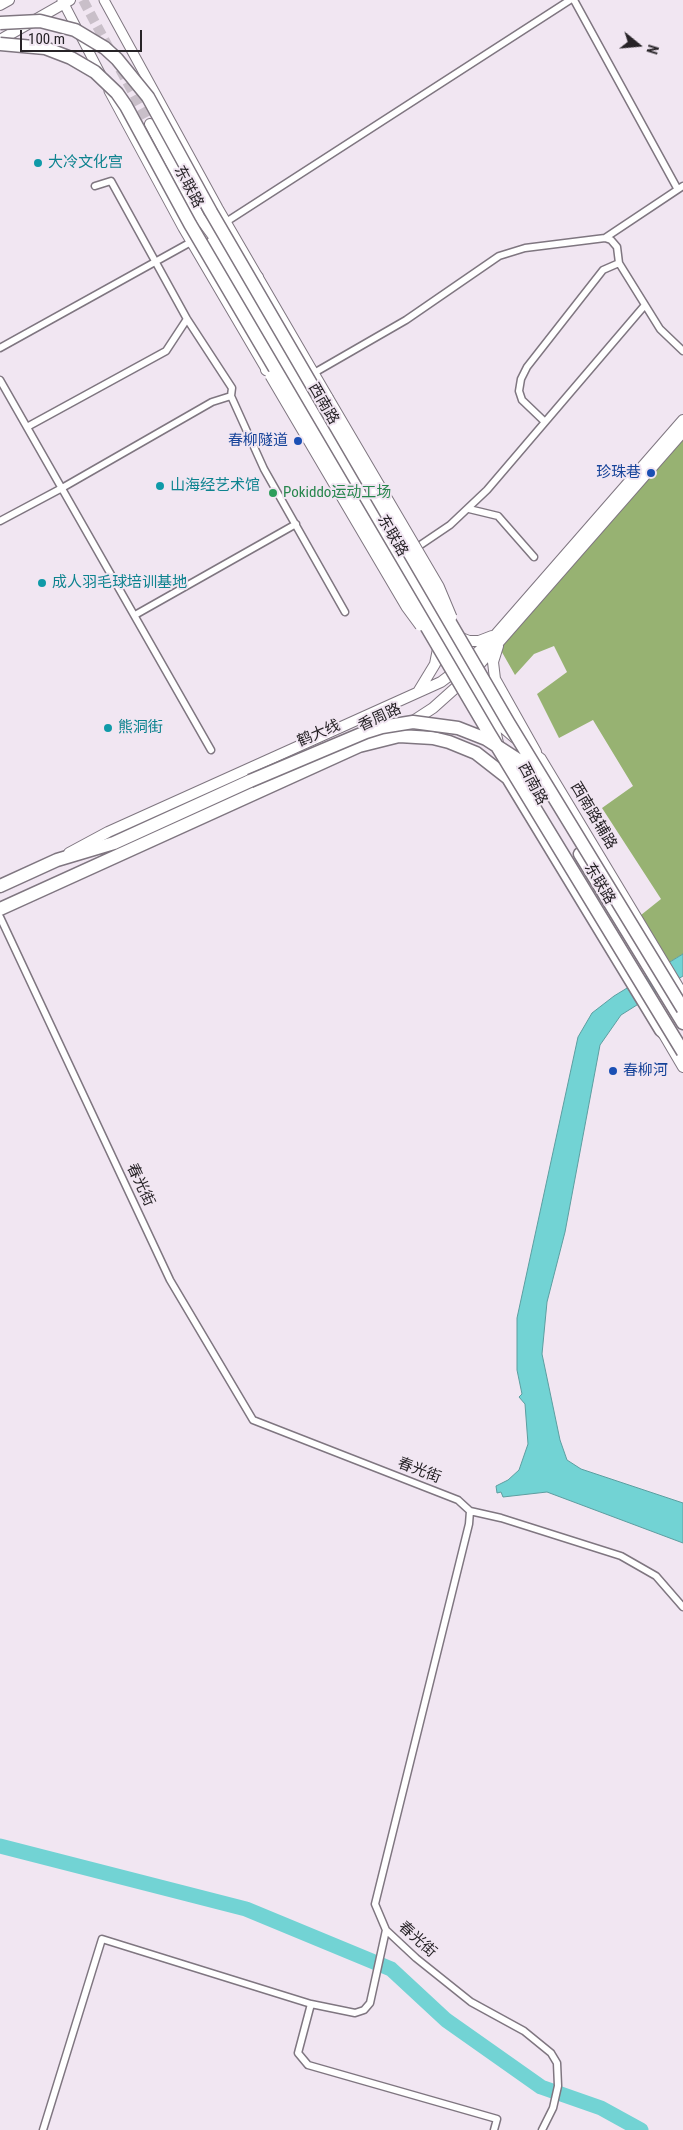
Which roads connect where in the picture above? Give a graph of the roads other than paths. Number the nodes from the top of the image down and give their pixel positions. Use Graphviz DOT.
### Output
graph roads {
  1 [pos="9,0"];
  2 [pos="104,0"];
  3 [pos="572,0"];
  4 [pos="65,1"];
  5 [pos="0,5"];
  6 [pos="0,23"];
  7 [pos="0,40"];
  8 [pos="0,44"];
  9 [pos="150,124"];
  10 [pos="95,186"];
  11 [pos="680,187"];
  12 [pos="226,222"];
  13 [pos="605,238"];
  14 [pos="191,242"];
  15 [pos="224,258"];
  16 [pos="156,261"];
  17 [pos="619,263"];
  18 [pos="258,276"];
  19 [pos="645,306"];
  20 [pos="187,319"];
  21 [pos="268,342"];
  22 [pos="0,348"];
  23 [pos="683,351"];
  24 [pos="268,373"];
  25 [pos="314,373"];
  26 [pos="0,380"];
  27 [pos="231,396"];
  28 [pos="683,420"];
  29 [pos="545,422"];
  30 [pos="27,426"];
  31 [pos="683,432"];
  32 [pos="62,488"];
  33 [pos="469,509"];
  34 [pos="0,521"];
  35 [pos="296,524"];
  36 [pos="402,556"];
  37 [pos="534,557"];
  38 [pos="345,612"];
  39 [pos="135,615"];
  40 [pos="441,631"];
  41 [pos="499,637"];
  42 [pos="460,662"];
  43 [pos="468,677"];
  44 [pos="417,694"];
  45 [pos="498,728"];
  46 [pos="359,746"];
  47 [pos="211,750"];
  48 [pos="540,759"];
  49 [pos="508,778"];
  50 [pos="57,860"];
  51 [pos="0,886"];
  52 [pos="0,908"];
  53 [pos="0,917"];
  54 [pos="683,994"];
  55 [pos="682,1016"];
  56 [pos="661,1030"];
  57 [pos="683,1048"];
  58 [pos="683,1052"];
  59 [pos="683,1067"];
  60 [pos="470,1511"];
  61 [pos="683,1607"];
  62 [pos="386,1930"];
  63 [pos="312,2004"];
  64 [pos="43,2130"];
  65 [pos="494,2130"];
  66 [pos="542,2130"];
  1 -- 5 [label="main road"];
  2 -- 12 [label="main road, 西南路"];
  3 -- 11 [label="street"];
  3 -- 12 [label="street"];
  4 -- 7 [label="main road"];
  4 -- 14 [label="main road"];
  6 -- 42 [label="highway, 东联路, bridge"];
  8 -- 42 [label="highway, 东联路, bridge"];
  9 -- 15 [label="main road, 西南路"];
  10 -- 16 [label="street"];
  11 -- 13 [label="street"];
  12 -- 15 [label="main road"];
  12 -- 18 [label="main road, 西南路"];
  13 -- 17 [label="street"];
  13 -- 25 [label="street"];
  14 -- 15 [label="main road"];
  14 -- 16 [label="street"];
  14 -- 24 [label="main road"];
  15 -- 18 [label="main road"];
  15 -- 21 [label="main road, 西南路"];
  15 -- 36 [label="main road, 西南路"];
  16 -- 20 [label="street"];
  16 -- 22 [label="street"];
  17 -- 19 [label="street"];
  17 -- 29 [label="street"];
  18 -- 25 [label="main road, 西南路"];
  19 -- 23 [label="street"];
  19 -- 29 [label="street"];
  20 -- 27 [label="street"];
  20 -- 30 [label="street"];
  21 -- 24 [label="main road"];
  21 -- 40 [label="main road, 西南路"];
  24 -- 42 [label="main road, bridge"];
  25 -- 42 [label="main road, 西南路, bridge"];
  26 -- 30 [label="street"];
  27 -- 32 [label="street"];
  27 -- 35 [label="street"];
  28 -- 41 [label="main road, 香周路"];
  29 -- 33 [label="street"];
  30 -- 32 [label="street"];
  31 -- 41 [label="main road, 香周路"];
  32 -- 34 [label="street"];
  32 -- 39 [label="street"];
  33 -- 36 [label="street"];
  33 -- 37 [label="street"];
  35 -- 38 [label="street"];
  35 -- 39 [label="street"];
  36 -- 40 [label="main road, 西南路"];
  39 -- 47 [label="street"];
  40 -- 41 [label="main road"];
  40 -- 42 [label="main road, 西南路"];
  40 -- 44 [label="main road"];
  41 -- 42 [label="main road, 香周路"];
  41 -- 43 [label="main road, 香周路"];
  41 -- 48 [label="main road"];
  42 -- 43 [label="main road, 西南路"];
  42 -- 44 [label="main road, 香周路"];
  42 -- 55 [label="highway, 东联路, bridge"];
  42 -- 58 [label="highway, 东联路, bridge"];
  43 -- 45 [label="main road, 西南路辅路"];
  43 -- 46 [label="main road, 香周路"];
  44 -- 50 [label="main road, 香周路"];
  45 -- 48 [label="main road, 西南路辅路"];
  45 -- 49 [label="main road, 西南路"];
  46 -- 49 [label="highway, 鹤大线"];
  46 -- 52 [label="highway, 香周路"];
  48 -- 49 [label="highway"];
  48 -- 54 [label="main road, 西南路辅路"];
  49 -- 56 [label="highway, 西南路"];
  50 -- 51 [label="highway, 香周路"];
  50 -- 55 [label="highway, 鹤大线, bridge"];
  53 -- 60 [label="street, 春光街"];
  55 -- 56 [label="street"];
  56 -- 57 [label="highway, 西南路"];
  56 -- 59 [label="main road"];
  60 -- 61 [label="street"];
  60 -- 62 [label="street, 春光街"];
  62 -- 63 [label="street"];
  62 -- 66 [label="street, 春光街"];
  63 -- 64 [label="street"];
  63 -- 65 [label="street"];
}
